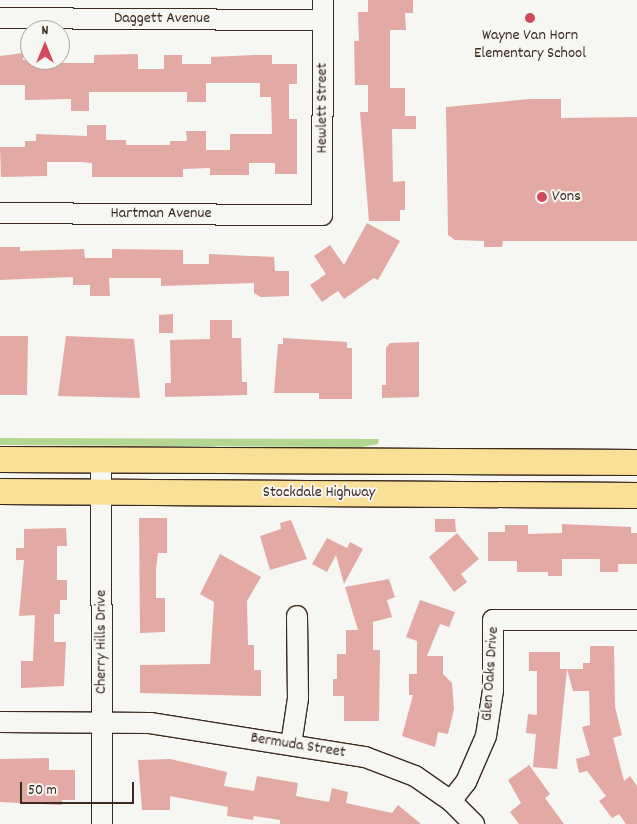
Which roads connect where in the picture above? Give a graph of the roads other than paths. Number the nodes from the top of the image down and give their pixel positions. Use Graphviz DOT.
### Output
graph roads {
  1 [pos="323,0"];
  2 [pos="0,18"];
  3 [pos="323,20"];
  4 [pos="0,213"];
  5 [pos="322,215"];
  6 [pos="0,458"];
  7 [pos="102,459"];
  8 [pos="637,462"];
  9 [pos="0,491"];
  10 [pos="102,492"];
  11 [pos="637,495"];
  12 [pos="297,616"];
  13 [pos="637,620"];
  14 [pos="0,722"];
  15 [pos="102,722"];
  16 [pos="291,745"];
  17 [pos="451,801"];
  18 [pos="102,824"];
  19 [pos="474,824"];
  1 -- 3 [label="street, Hewlett Street"];
  2 -- 3 [label="street, Daggett Avenue"];
  3 -- 5 [label="street, Hewlett Street"];
  4 -- 5 [label="street, Hartman Avenue"];
  6 -- 7 [label="main road, Stockdale Highway"];
  7 -- 8 [label="main road, Stockdale Highway"];
  7 -- 10 [label="street, Cherry Hills Drive"];
  9 -- 10 [label="main road, Stockdale Highway"];
  10 -- 11 [label="main road, Stockdale Highway"];
  10 -- 15 [label="street, Cherry Hills Drive"];
  12 -- 16 [label="street"];
  13 -- 17 [label="street, Glen Oaks Drive"];
  14 -- 15 [label="street, Bermuda Street"];
  15 -- 16 [label="street, Bermuda Street"];
  15 -- 18 [label="street, Cherry Hills Drive"];
  16 -- 17 [label="street, Bermuda Street"];
  17 -- 19 [label="street, Bermuda Street"];
}
